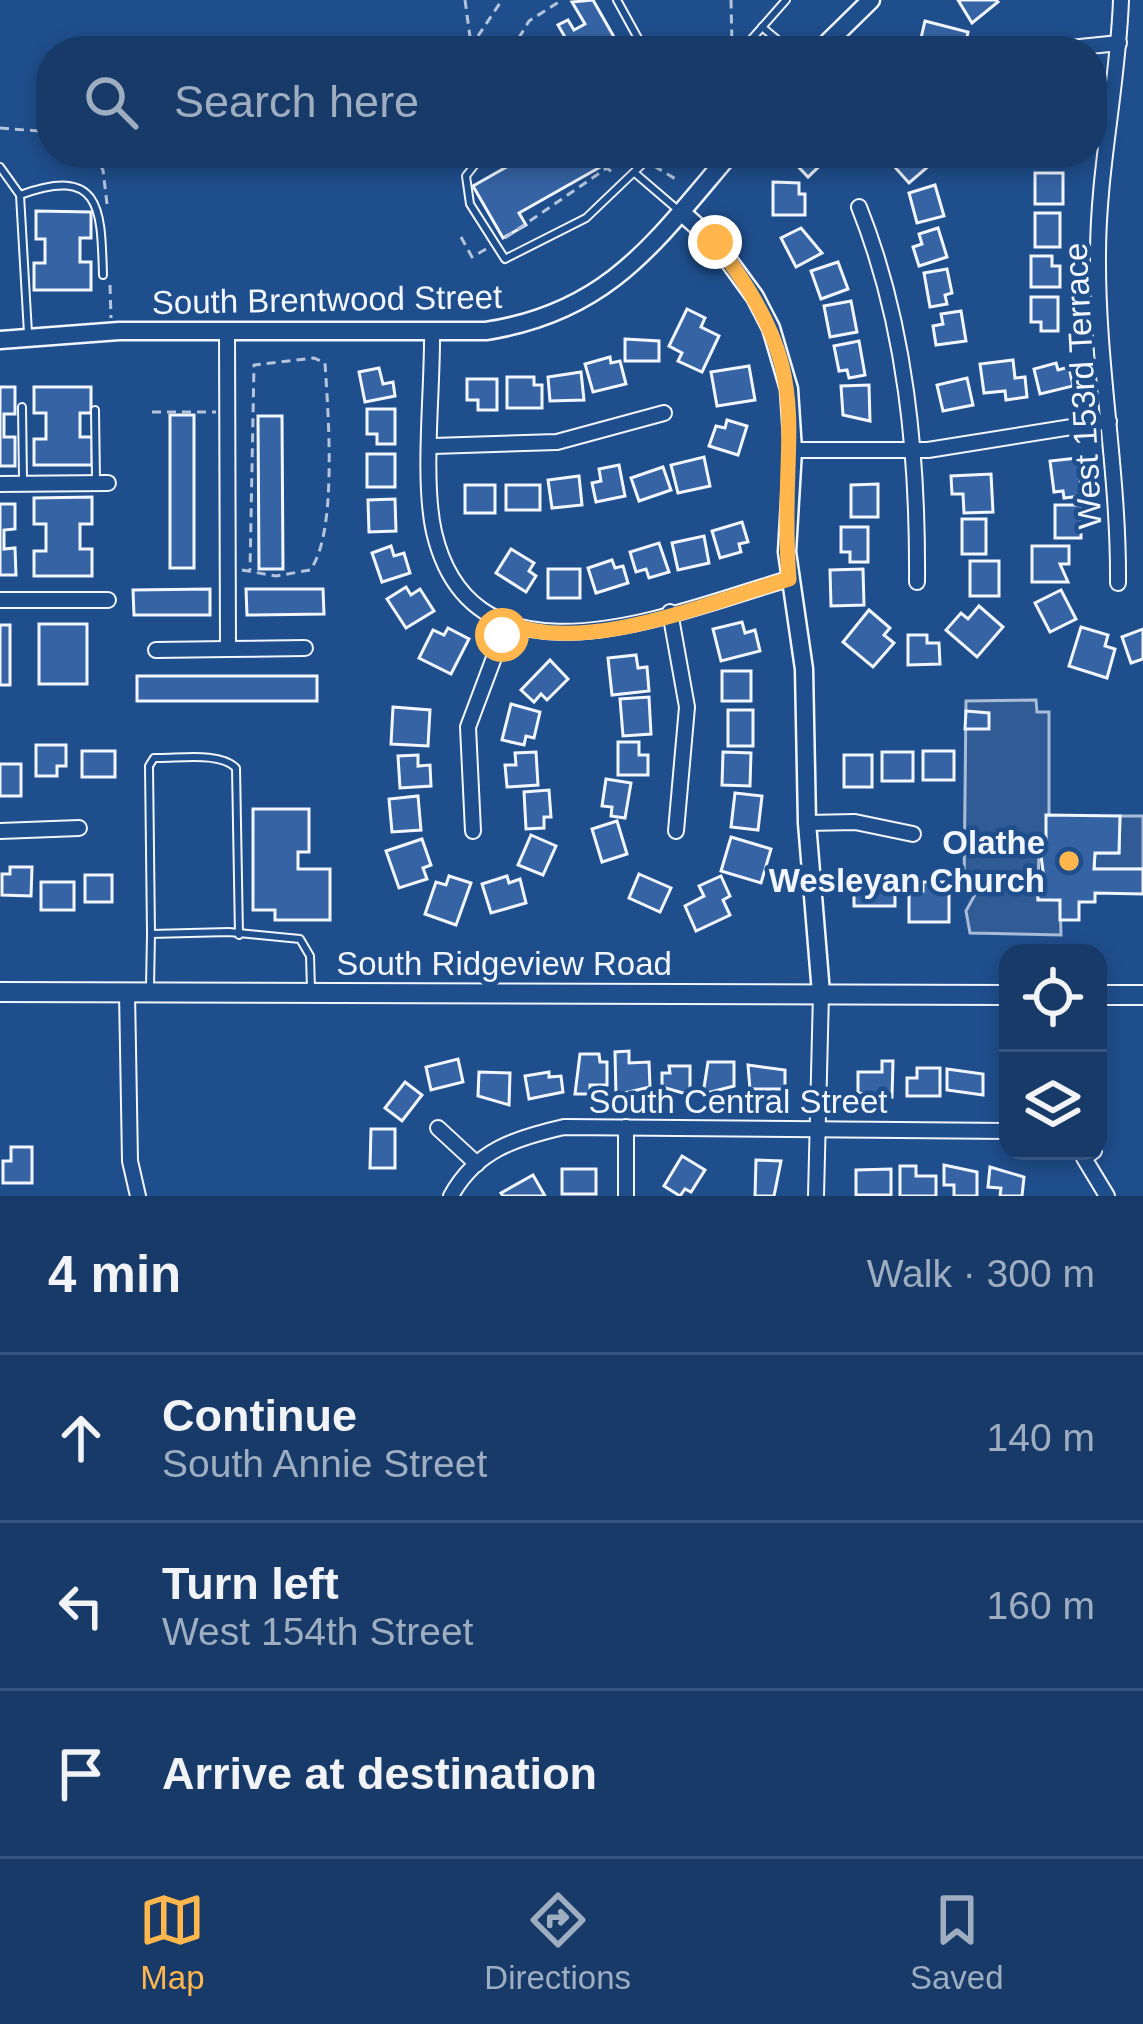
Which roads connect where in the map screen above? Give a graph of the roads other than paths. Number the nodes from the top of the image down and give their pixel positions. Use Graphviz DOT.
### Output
graph roads {
  1 [pos="617,0"];
  2 [pos="786,0"];
  3 [pos="871,0"];
  4 [pos="1120,0"];
  5 [pos="762,27"];
  6 [pos="637,36"];
  7 [pos="754,36"];
  8 [pos="773,36"];
  9 [pos="834,36"];
  10 [pos="1119,43"];
  11 [pos="1107,44"];
  12 [pos="1107,161"];
  13 [pos="0,167"];
  14 [pos="472,168"];
  15 [pos="641,168"];
  16 [pos="718,168"];
  17 [pos="1106,168"];
  18 [pos="636,174"];
  19 [pos="20,195"];
  20 [pos="859,207"];
  21 [pos="681,212"];
  22 [pos="103,275"];
  23 [pos="227,331"];
  24 [pos="432,331"];
  25 [pos="28,336"];
  26 [pos="0,340"];
  27 [pos="22,407"];
  28 [pos="95,410"];
  29 [pos="664,413"];
  30 [pos="1109,421"];
  31 [pos="433,446"];
  32 [pos="793,450"];
  33 [pos="911,452"];
  34 [pos="102,483"];
  35 [pos="0,484"];
  36 [pos="23,484"];
  37 [pos="789,579"];
  38 [pos="916,582"];
  39 [pos="1118,583"];
  40 [pos="0,600"];
  41 [pos="108,600"];
  42 [pos="670,612"];
  43 [pos="507,623"];
  44 [pos="228,649"];
  45 [pos="305,649"];
  46 [pos="156,650"];
  47 [pos="806,823"];
  48 [pos="79,828"];
  49 [pos="0,831"];
  50 [pos="473,831"];
  51 [pos="676,831"];
  52 [pos="913,834"];
  53 [pos="151,934"];
  54 [pos="239,935"];
  55 [pos="0,992"];
  56 [pos="127,992"];
  57 [pos="150,992"];
  58 [pos="311,993"];
  59 [pos="820,993"];
  60 [pos="999,994"];
  61 [pos="1107,995"];
  62 [pos="1143,995"];
  63 [pos="626,1127"];
  64 [pos="438,1128"];
  65 [pos="817,1128"];
  66 [pos="999,1131"];
  67 [pos="1093,1160"];
  68 [pos="477,1164"];
  69 [pos="138,1196"];
  70 [pos="451,1196"];
  71 [pos="626,1196"];
  72 [pos="816,1196"];
  73 [pos="1107,1196"];
  1 -- 6 [label="lane"];
  2 -- 5 [label="lane"];
  3 -- 9 [label="street"];
  4 -- 10 [label="street, West 153rd Terrace"];
  5 -- 7 [label="lane"];
  5 -- 8 [label="lane"];
  10 -- 11 [label="street"];
  10 -- 12 [label="street, West 153rd Terrace"];
  13 -- 19 [label="lane"];
  14 -- 18 [label="lane"];
  15 -- 18 [label="lane"];
  16 -- 21 [label="street, South Brentwood Street"];
  17 -- 30 [label="street, West 153rd Terrace"];
  18 -- 21 [label="lane"];
  19 -- 22 [label="lane"];
  19 -- 25 [label="lane"];
  20 -- 33 [label="street"];
  21 -- 24 [label="street, South Brentwood Street"];
  21 -- 32 [label="street"];
  23 -- 24 [label="street, South Brentwood Street"];
  23 -- 25 [label="street, South Brentwood Street"];
  23 -- 44 [label="street"];
  24 -- 31 [label="street"];
  25 -- 26 [label="street, South Brentwood Street"];
  27 -- 36 [label="lane"];
  28 -- 34 [label="lane"];
  29 -- 31 [label="street"];
  30 -- 33 [label="street"];
  30 -- 39 [label="street, West 153rd Terrace"];
  31 -- 43 [label="street"];
  32 -- 33 [label="street"];
  32 -- 37 [label="street"];
  33 -- 38 [label="street"];
  34 -- 36 [label="street"];
  35 -- 36 [label="street"];
  37 -- 42 [label="street"];
  37 -- 47 [label="street"];
  40 -- 41 [label="street"];
  42 -- 43 [label="street"];
  42 -- 51 [label="street"];
  43 -- 50 [label="street"];
  44 -- 45 [label="street"];
  44 -- 46 [label="street"];
  47 -- 52 [label="street"];
  47 -- 59 [label="street"];
  48 -- 49 [label="street"];
  53 -- 54 [label="lane"];
  53 -- 54 [label="lane"];
  53 -- 57 [label="lane"];
  54 -- 58 [label="lane"];
  55 -- 56 [label="main road, South Ridgeview Road"];
  56 -- 57 [label="main road, South Ridgeview Road"];
  56 -- 69 [label="street"];
  57 -- 58 [label="main road, South Ridgeview Road"];
  58 -- 59 [label="main road, South Ridgeview Road"];
  59 -- 60 [label="main road, South Ridgeview Road"];
  59 -- 65 [label="street"];
  61 -- 62 [label="main road"];
  63 -- 65 [label="street, South Central Street"];
  63 -- 68 [label="street, South Central Street"];
  63 -- 71 [label="street"];
  64 -- 68 [label="street"];
  65 -- 66 [label="street, South Central Street"];
  65 -- 72 [label="street"];
  67 -- 73 [label="street"];
  68 -- 70 [label="street"];
}
